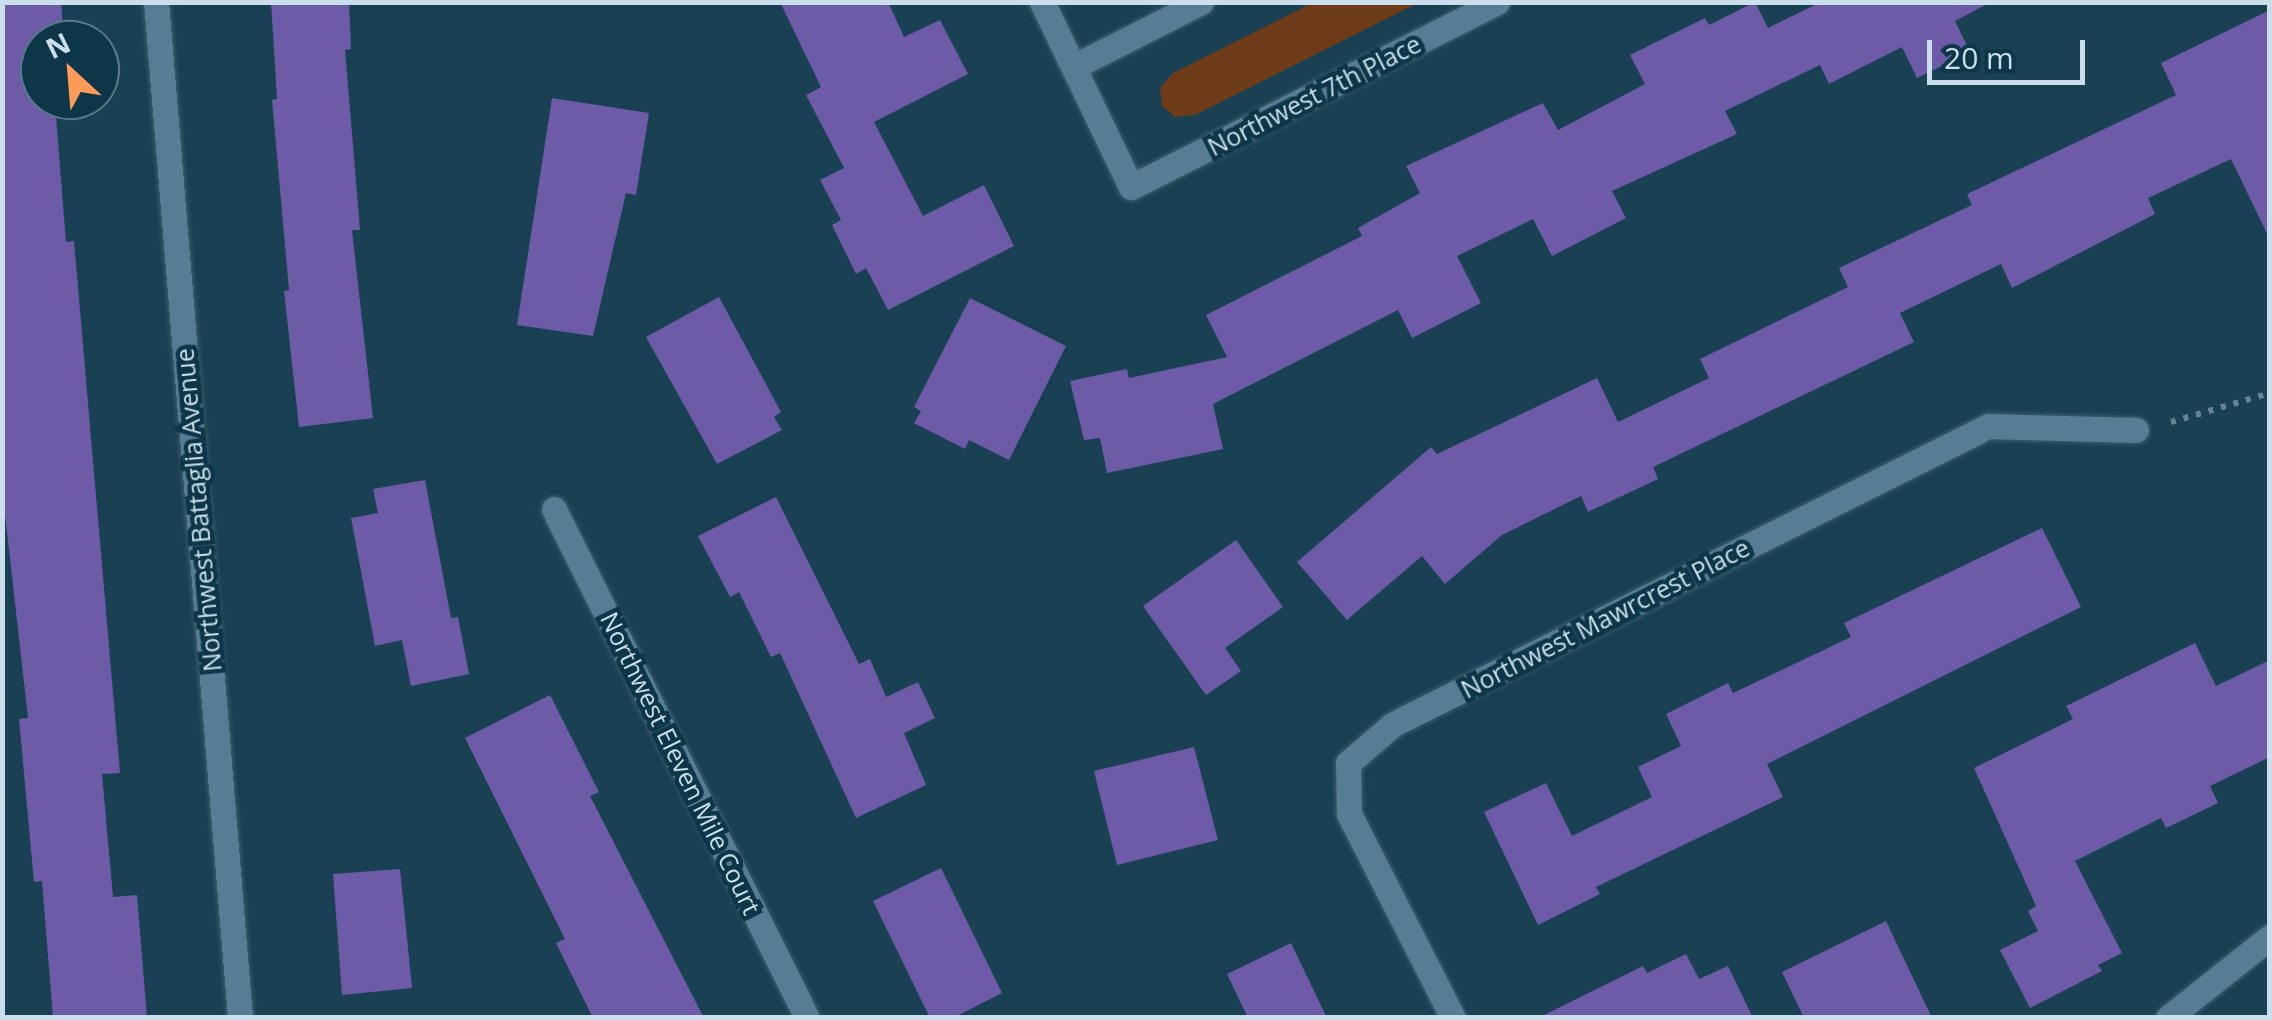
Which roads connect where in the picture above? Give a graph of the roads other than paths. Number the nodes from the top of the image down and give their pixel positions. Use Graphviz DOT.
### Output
graph roads {
  1 [pos="156,2"];
  2 [pos="1042,2"];
  3 [pos="1201,2"];
  4 [pos="1497,2"];
  5 [pos="1075,66"];
  6 [pos="2136,430"];
  7 [pos="554,508"];
  8 [pos="2270,937"];
  9 [pos="240,1018"];
  10 [pos="808,1018"];
  11 [pos="1453,1018"];
  12 [pos="2168,1018"];
  1 -- 9 [label="street, Northwest Battaglia Avenue"];
  2 -- 5 [label="street"];
  3 -- 5 [label="street"];
  4 -- 5 [label="street, Northwest 7th Place"];
  6 -- 11 [label="street, Northwest Mawrcrest Place"];
  7 -- 10 [label="street, Northwest Eleven Mile Court"];
  8 -- 12 [label="street"];
}
